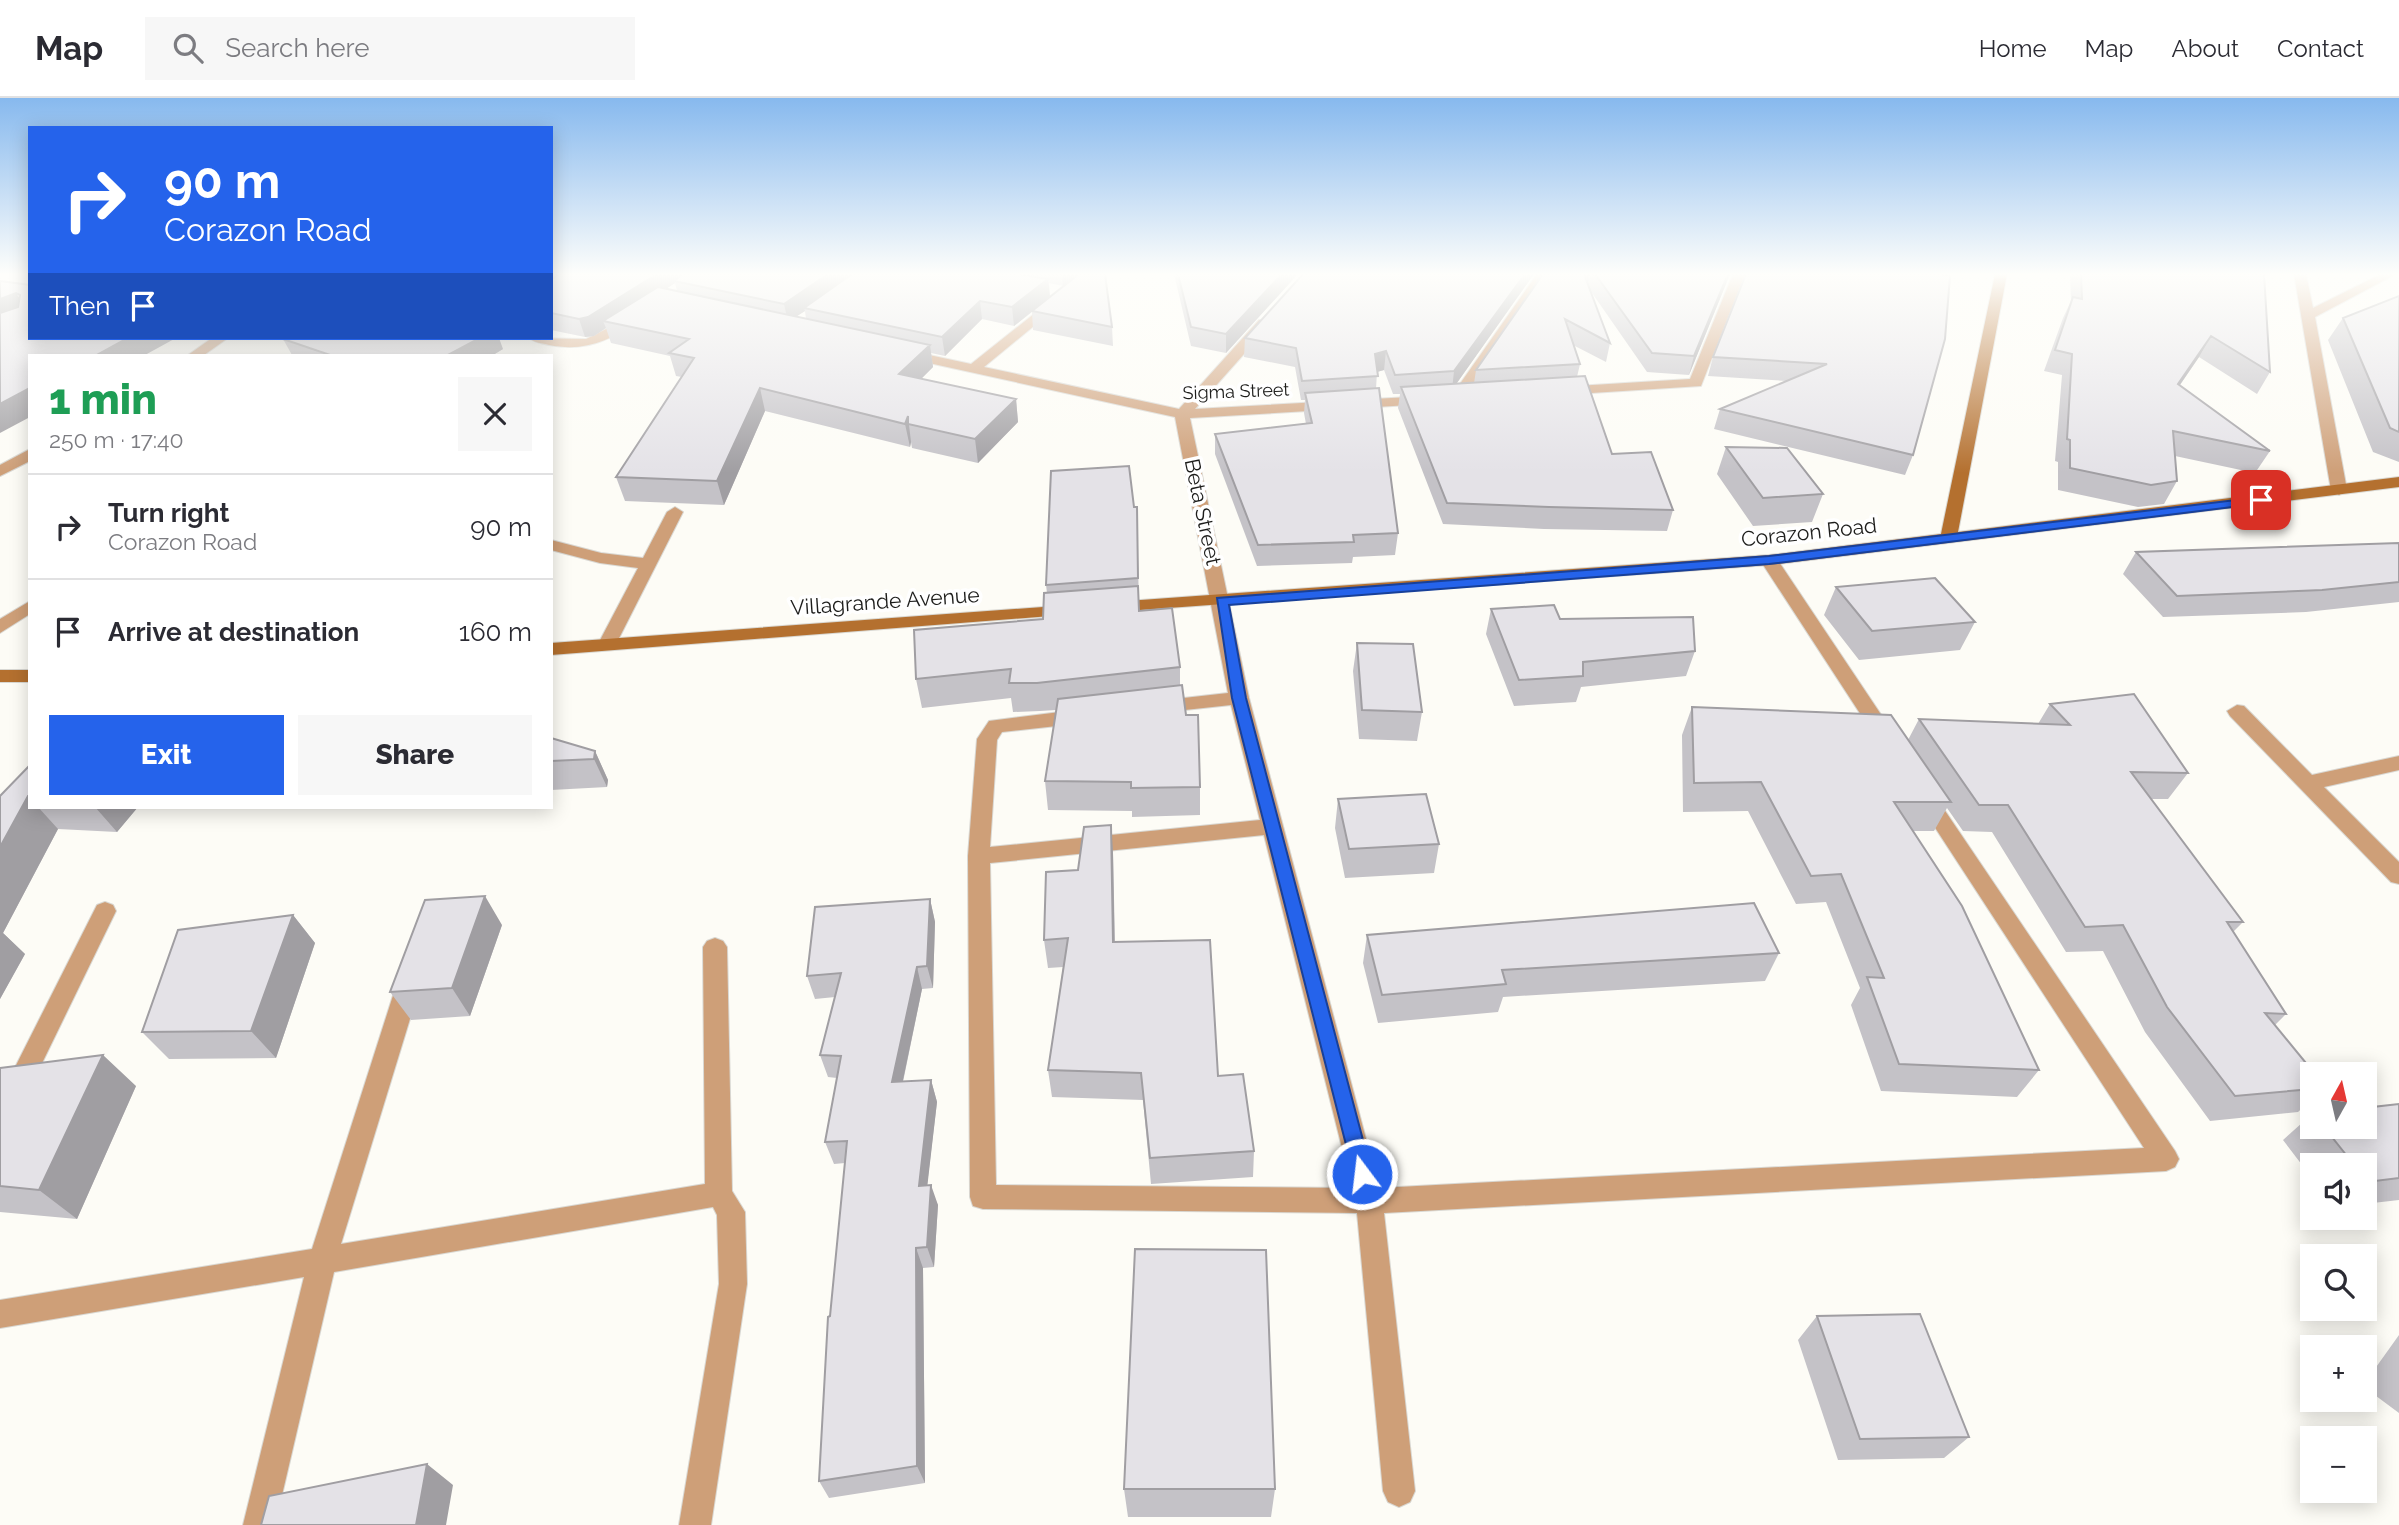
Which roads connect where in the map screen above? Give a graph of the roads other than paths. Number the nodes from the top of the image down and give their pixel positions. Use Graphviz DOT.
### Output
graph roads {
  1 [pos="217,341"];
  2 [pos="547,341"];
  3 [pos="599,341"];
  4 [pos="1008,341"];
  5 [pos="1248,341"];
  6 [pos="1497,341"];
  7 [pos="1713,341"];
  8 [pos="1988,341"];
  9 [pos="2311,341"];
  10 [pos="895,352"];
  11 [pos="197,354"];
  12 [pos="974,368"];
  13 [pos="1550,392"];
  14 [pos="1483,396"];
  15 [pos="1457,398"];
  16 [pos="1182,414"];
  17 [pos="28,455"];
  18 [pos="0,471"];
  19 [pos="2399,482"];
  20 [pos="2339,491"];
  21 [pos="676,512"];
  22 [pos="1948,540"];
  23 [pos="553,546"];
  24 [pos="1769,560"];
  25 [pos="650,564"];
  26 [pos="1222,601"];
  27 [pos="28,607"];
  28 [pos="0,627"];
  29 [pos="606,646"];
  30 [pos="553,649"];
  31 [pos="0,676"];
  32 [pos="28,676"];
  33 [pos="1239,698"];
  34 [pos="1131,710"];
  35 [pos="2237,711"];
  36 [pos="1104,713"];
  37 [pos="1899,757"];
  38 [pos="2399,764"];
  39 [pos="1914,780"];
  40 [pos="2308,783"];
  41 [pos="1272,826"];
  42 [pos="979,856"];
  43 [pos="2399,876"];
  44 [pos="105,911"];
  45 [pos="715,947"];
  46 [pos="417,956"];
  47 [pos="0,1123"];
  48 [pos="719,1194"];
  49 [pos="1369,1201"];
  50 [pos="323,1258"];
  51 [pos="0,1314"];
  52 [pos="1399,1490"];
  53 [pos="259,1525"];
  54 [pos="695,1525"];
  1 -- 11 [label="street"];
  2 -- 3 [label="street"];
  4 -- 12 [label="street"];
  5 -- 16 [label="street"];
  6 -- 15 [label="street"];
  7 -- 13 [label="street"];
  8 -- 22 [label="street"];
  9 -- 20 [label="street"];
  10 -- 12 [label="street, Sigma Street"];
  12 -- 16 [label="street, Sigma Street"];
  14 -- 15 [label="street, Sigma Street"];
  15 -- 16 [label="street, Sigma Street"];
  16 -- 26 [label="street, Beta Street"];
  17 -- 18 [label="street"];
  19 -- 20 [label="street, Corazon Road"];
  20 -- 22 [label="street, Corazon Road"];
  21 -- 25 [label="street"];
  22 -- 24 [label="street, Corazon Road"];
  23 -- 25 [label="street"];
  24 -- 26 [label="street, Corazon Road"];
  24 -- 37 [label="street"];
  25 -- 29 [label="street"];
  26 -- 29 [label="street, Villagrande Avenue"];
  26 -- 33 [label="street, Beta Street"];
  27 -- 28 [label="street"];
  29 -- 30 [label="street, Villagrande Avenue"];
  31 -- 32 [label="street"];
  33 -- 34 [label="street"];
  33 -- 41 [label="street, Beta Street"];
  35 -- 40 [label="street"];
  36 -- 42 [label="street"];
  38 -- 40 [label="street"];
  39 -- 49 [label="street"];
  40 -- 43 [label="street"];
  41 -- 42 [label="street"];
  41 -- 49 [label="street, Beta Street"];
  42 -- 49 [label="street"];
  44 -- 47 [label="street"];
  45 -- 48 [label="street"];
  46 -- 50 [label="street"];
  48 -- 50 [label="street"];
  48 -- 54 [label="street"];
  49 -- 52 [label="street, Beta Street"];
  50 -- 51 [label="street"];
  50 -- 53 [label="street"];
}
